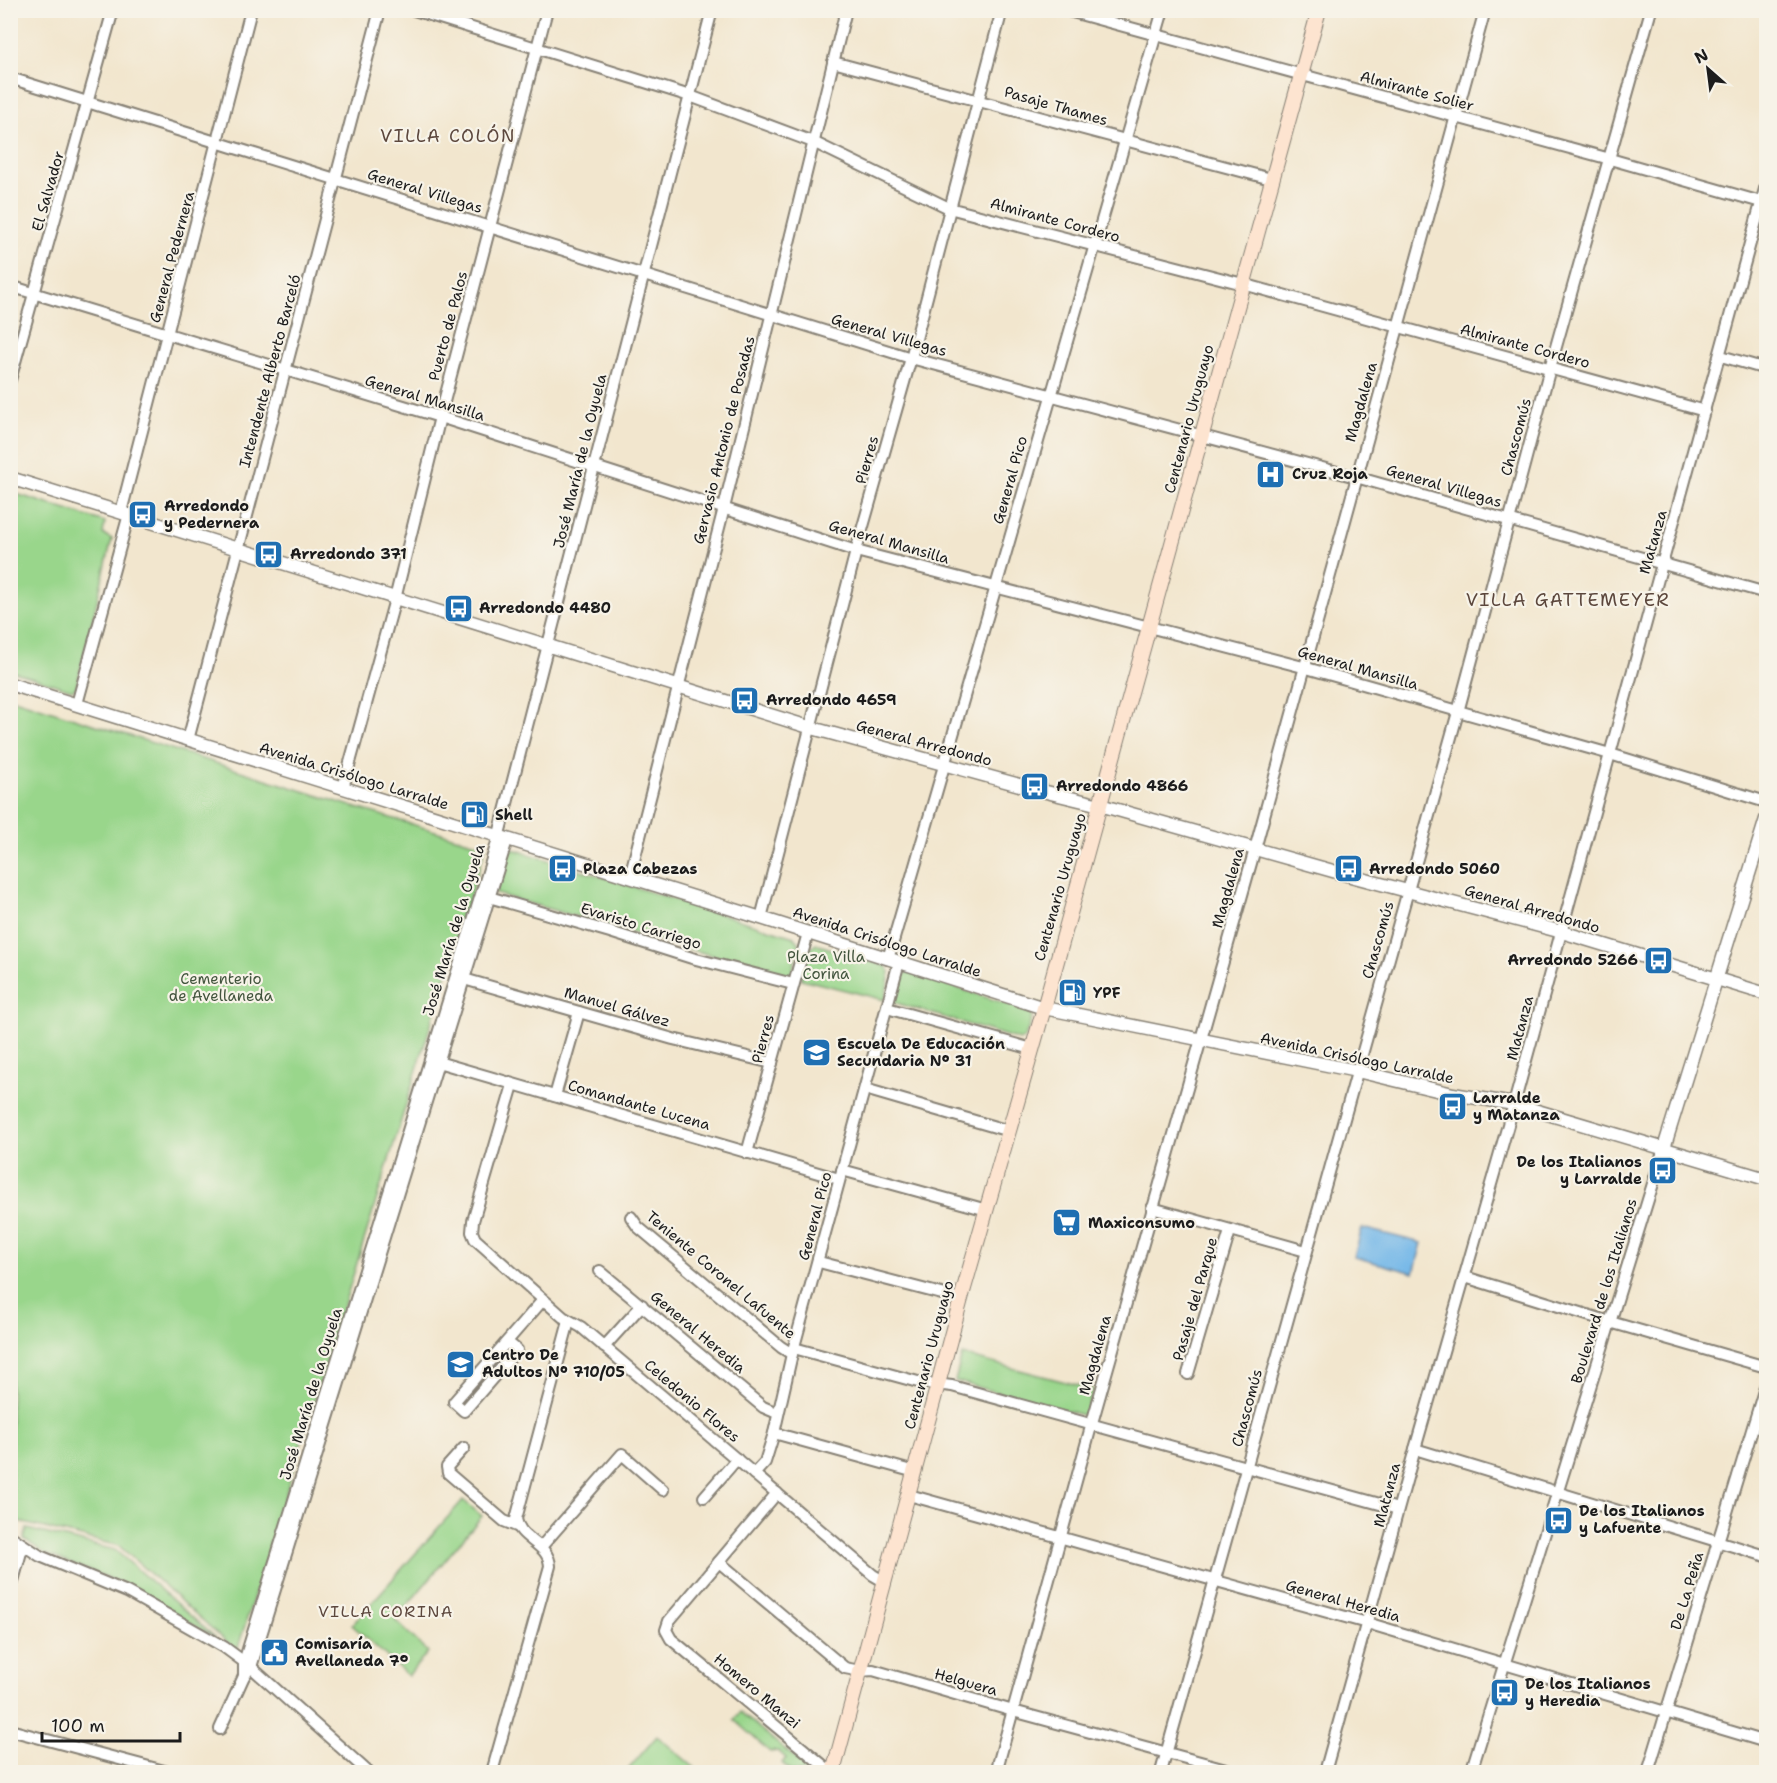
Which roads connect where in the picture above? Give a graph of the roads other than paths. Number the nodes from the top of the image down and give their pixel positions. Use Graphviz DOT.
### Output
graph roads {
  1 [pos="113,10"];
  2 [pos="251,10"];
  3 [pos="380,10"];
  4 [pos="414,10"];
  5 [pos="547,10"];
  6 [pos="712,10"];
  7 [pos="846,10"];
  8 [pos="1002,10"];
  9 [pos="1065,10"];
  10 [pos="1163,10"];
  11 [pos="1319,10"];
  12 [pos="1485,10"];
  13 [pos="1651,10"];
  14 [pos="1156,34"];
  15 [pos="537,48"];
  16 [pos="833,62"];
  17 [pos="1301,75"];
  18 [pos="10,78"];
  19 [pos="690,96"];
  20 [pos="978,99"];
  21 [pos="88,102"];
  22 [pos="1455,117"];
  23 [pos="1125,140"];
  24 [pos="218,142"];
  25 [pos="813,142"];
  26 [pos="1610,159"];
  27 [pos="336,179"];
  28 [pos="1271,179"];
  29 [pos="1767,185"];
  30 [pos="1761,202"];
  31 [pos="950,208"];
  32 [pos="490,227"];
  33 [pos="1095,246"];
  34 [pos="643,275"];
  35 [pos="1243,284"];
  36 [pos="10,286"];
  37 [pos="35,293"];
  38 [pos="771,315"];
  39 [pos="1398,326"];
  40 [pos="167,334"];
  41 [pos="1721,356"];
  42 [pos="911,358"];
  43 [pos="1550,368"];
  44 [pos="1767,369"];
  45 [pos="285,371"];
  46 [pos="10,380"];
  47 [pos="1050,396"];
  48 [pos="1705,411"];
  49 [pos="440,417"];
  50 [pos="1202,434"];
  51 [pos="595,466"];
  52 [pos="1356,477"];
  53 [pos="10,478"];
  54 [pos="723,508"];
  55 [pos="125,513"];
  56 [pos="1510,521"];
  57 [pos="239,550"];
  58 [pos="856,550"];
  59 [pos="1663,563"];
  60 [pos="995,587"];
  61 [pos="1767,593"];
  62 [pos="396,599"];
  63 [pos="1149,627"];
  64 [pos="548,645"];
  65 [pos="1303,667"];
  66 [pos="10,684"];
  67 [pos="678,687"];
  68 [pos="77,704"];
  69 [pos="1458,712"];
  70 [pos="812,728"];
  71 [pos="188,740"];
  72 [pos="1610,754"];
  73 [pos="944,764"];
  74 [pos="343,788"];
  75 [pos="1767,802"];
  76 [pos="1100,805"];
  77 [pos="1767,819"];
  78 [pos="503,838"];
  79 [pos="1255,849"];
  80 [pos="630,876"];
  81 [pos="1408,890"];
  82 [pos="485,896"];
  83 [pos="761,918"];
  84 [pos="1562,932"];
  85 [pos="808,933"];
  86 [pos="893,961"];
  87 [pos="460,978"];
  88 [pos="1716,979"];
  89 [pos="793,984"];
  90 [pos="1767,994"];
  91 [pos="887,1008"];
  92 [pos="1044,1008"];
  93 [pos="579,1012"];
  94 [pos="1200,1040"];
  95 [pos="1032,1048"];
  96 [pos="434,1061"];
  97 [pos="772,1063"];
  98 [pos="1357,1071"];
  99 [pos="513,1085"];
  100 [pos="865,1089"];
  101 [pos="555,1096"];
  102 [pos="1514,1104"];
  103 [pos="1009,1131"];
  104 [pos="1664,1148"];
  105 [pos="747,1153"];
  106 [pos="841,1174"];
  107 [pos="1767,1179"];
  108 [pos="1152,1208"];
  109 [pos="987,1210"];
  110 [pos="631,1217"];
  111 [pos="1230,1231"];
  112 [pos="1306,1251"];
  113 [pos="819,1262"];
  114 [pos="600,1271"];
  115 [pos="1464,1276"];
  116 [pos="961,1299"];
  117 [pos="543,1300"];
  118 [pos="642,1305"];
  119 [pos="569,1321"];
  120 [pos="1610,1322"];
  121 [pos="507,1342"];
  122 [pos="604,1347"];
  123 [pos="793,1351"];
  124 [pos="1767,1367"];
  125 [pos="1188,1374"];
  126 [pos="940,1384"];
  127 [pos="1767,1384"];
  128 [pos="777,1413"];
  129 [pos="1092,1423"];
  130 [pos="774,1433"];
  131 [pos="464,1448"];
  132 [pos="1415,1449"];
  133 [pos="737,1459"];
  134 [pos="1246,1467"];
  135 [pos="915,1472"];
  136 [pos="754,1474"];
  137 [pos="663,1490"];
  138 [pos="777,1493"];
  139 [pos="1558,1493"];
  140 [pos="909,1495"];
  141 [pos="704,1497"];
  142 [pos="1398,1509"];
  143 [pos="519,1527"];
  144 [pos="10,1536"];
  145 [pos="1060,1536"];
  146 [pos="1718,1541"];
  147 [pos="23,1545"];
  148 [pos="542,1547"];
  149 [pos="1767,1556"];
  150 [pos="719,1563"];
  151 [pos="1216,1580"];
  152 [pos="885,1582"];
  153 [pos="10,1592"];
  154 [pos="1367,1623"];
  155 [pos="1504,1664"];
  156 [pos="246,1668"];
  157 [pos="860,1671"];
  158 [pos="1013,1711"];
  159 [pos="1666,1712"];
  160 [pos="220,1729"];
  161 [pos="10,1730"];
  162 [pos="1767,1742"];
  163 [pos="1167,1753"];
  164 [pos="168,1773"];
  165 [pos="368,1773"];
  166 [pos="492,1773"];
  167 [pos="832,1773"];
  168 [pos="996,1773"];
  169 [pos="1161,1773"];
  170 [pos="1237,1773"];
  171 [pos="1325,1773"];
  172 [pos="1471,1773"];
  173 [pos="1648,1773"];
  1 -- 21 [label="street, El Salvador"];
  2 -- 24 [label="street, General Pedernera"];
  3 -- 27 [label="street, Intendente Alberto Barceló"];
  4 -- 15 [label="street, Almirante Cordero"];
  5 -- 15 [label="street, Puerto de Palos"];
  6 -- 19 [label="street, José María de la Oyuela"];
  7 -- 16 [label="street, Gervasio Antonio de Posadas"];
  8 -- 20 [label="street, Pierres"];
  9 -- 14 [label="street, Almirante Solier"];
  10 -- 14 [label="street, General Pico"];
  11 -- 17 [label="main road, Centenario Uruguayo"];
  12 -- 22 [label="street, Magdalena"];
  13 -- 26 [label="street, Chascomús"];
  14 -- 17 [label="street, Almirante Solier"];
  14 -- 23 [label="street, General Pico"];
  15 -- 19 [label="street, Almirante Cordero"];
  15 -- 32 [label="street, Puerto de Palos"];
  16 -- 20 [label="street, Pasaje Thames"];
  16 -- 25 [label="street, Gervasio Antonio de Posadas"];
  17 -- 22 [label="street, Almirante Solier"];
  17 -- 28 [label="main road, Centenario Uruguayo"];
  18 -- 21 [label="street, General Villegas"];
  19 -- 25 [label="street, Almirante Cordero"];
  19 -- 34 [label="street, José María de la Oyuela"];
  20 -- 23 [label="street, Pasaje Thames"];
  20 -- 31 [label="street, Pierres"];
  21 -- 24 [label="street, General Villegas"];
  21 -- 37 [label="street, El Salvador"];
  22 -- 26 [label="street, Almirante Solier"];
  22 -- 39 [label="street, Magdalena"];
  23 -- 28 [label="street, Pasaje Thames"];
  23 -- 33 [label="street, General Pico"];
  24 -- 27 [label="street, General Villegas"];
  24 -- 40 [label="street, General Pedernera"];
  25 -- 31 [label="street, Almirante Cordero"];
  25 -- 38 [label="street, Gervasio Antonio de Posadas"];
  26 -- 30 [label="street, Almirante Solier"];
  26 -- 43 [label="street, Chascomús"];
  27 -- 32 [label="street, General Villegas"];
  27 -- 45 [label="street, Intendente Alberto Barceló"];
  28 -- 35 [label="main road, Centenario Uruguayo"];
  29 -- 30 [label="street, Matanza"];
  30 -- 41 [label="street, Matanza"];
  31 -- 33 [label="street, Almirante Cordero"];
  31 -- 42 [label="street, Pierres"];
  32 -- 34 [label="street, General Villegas"];
  32 -- 49 [label="street, Puerto de Palos"];
  33 -- 35 [label="street, Almirante Cordero"];
  33 -- 47 [label="street, General Pico"];
  34 -- 38 [label="street, General Villegas"];
  34 -- 51 [label="street, José María de la Oyuela"];
  35 -- 39 [label="street, Almirante Cordero"];
  35 -- 50 [label="main road, Centenario Uruguayo"];
  36 -- 37 [label="street, General Mansilla"];
  37 -- 40 [label="street, General Mansilla"];
  37 -- 46 [label="street, El Salvador"];
  38 -- 42 [label="street, General Villegas"];
  38 -- 54 [label="street, Gervasio Antonio de Posadas"];
  39 -- 43 [label="street, Almirante Cordero"];
  39 -- 52 [label="street, Magdalena"];
  40 -- 45 [label="street, General Mansilla"];
  40 -- 55 [label="street, General Pedernera"];
  41 -- 44 [label="street"];
  41 -- 48 [label="street, Matanza"];
  42 -- 47 [label="street, General Villegas"];
  42 -- 58 [label="street, Pierres"];
  43 -- 48 [label="street, Almirante Cordero"];
  43 -- 56 [label="street, Chascomús"];
  45 -- 49 [label="street, General Mansilla"];
  45 -- 57 [label="street, Intendente Alberto Barceló"];
  47 -- 50 [label="street, General Villegas"];
  47 -- 60 [label="street, General Pico"];
  48 -- 59 [label="street, Matanza"];
  49 -- 51 [label="street, General Mansilla"];
  49 -- 62 [label="street, Puerto de Palos"];
  50 -- 52 [label="street, General Villegas"];
  50 -- 63 [label="main road, Centenario Uruguayo"];
  51 -- 54 [label="street, General Mansilla"];
  51 -- 64 [label="street, José María de la Oyuela"];
  52 -- 56 [label="street, General Villegas"];
  52 -- 65 [label="street, Magdalena"];
  53 -- 55 [label="street, General Arredondo"];
  54 -- 58 [label="street, General Mansilla"];
  54 -- 67 [label="street, Gervasio Antonio de Posadas"];
  55 -- 57 [label="street, General Arredondo"];
  55 -- 68 [label="street, General Pedernera"];
  56 -- 59 [label="street, General Villegas"];
  56 -- 69 [label="street, Chascomús"];
  57 -- 62 [label="street, General Arredondo"];
  57 -- 71 [label="street, Intendente Alberto Barceló"];
  58 -- 60 [label="street, General Mansilla"];
  58 -- 70 [label="street, Pierres"];
  59 -- 61 [label="street, General Villegas"];
  59 -- 72 [label="street, Matanza"];
  60 -- 63 [label="street, General Mansilla"];
  60 -- 73 [label="street, General Pico"];
  62 -- 64 [label="street, General Arredondo"];
  62 -- 74 [label="street, Puerto de Palos"];
  63 -- 65 [label="street, General Mansilla"];
  63 -- 76 [label="main road, Centenario Uruguayo"];
  64 -- 67 [label="street, General Arredondo"];
  64 -- 78 [label="street, José María de la Oyuela"];
  65 -- 69 [label="street, General Mansilla"];
  65 -- 79 [label="street, Magdalena"];
  66 -- 68 [label="street, Avenida Crisólogo Larralde"];
  67 -- 70 [label="street, General Arredondo"];
  67 -- 80 [label="street, Gervasio Antonio de Posadas"];
  68 -- 71 [label="street, Avenida Crisólogo Larralde"];
  69 -- 72 [label="street, General Mansilla"];
  69 -- 81 [label="street, Chascomús"];
  70 -- 73 [label="street, General Arredondo"];
  70 -- 83 [label="street, Pierres"];
  71 -- 74 [label="street, Avenida Crisólogo Larralde"];
  72 -- 75 [label="street, General Mansilla"];
  72 -- 84 [label="street, Matanza"];
  73 -- 76 [label="street, General Arredondo"];
  73 -- 86 [label="street, General Pico"];
  74 -- 78 [label="street, Avenida Crisólogo Larralde"];
  76 -- 79 [label="street, General Arredondo"];
  76 -- 92 [label="main road, Centenario Uruguayo"];
  77 -- 88 [label="street, Boulevard de los Italianos"];
  78 -- 80 [label="street, Avenida Crisólogo Larralde"];
  78 -- 82 [label="street, José María de la Oyuela"];
  79 -- 81 [label="street, General Arredondo"];
  79 -- 94 [label="street, Magdalena"];
  80 -- 83 [label="street, Avenida Crisólogo Larralde"];
  81 -- 84 [label="street, General Arredondo"];
  81 -- 98 [label="street, Chascomús"];
  82 -- 87 [label="street, José María de la Oyuela"];
  82 -- 89 [label="street, Evaristo Carriego"];
  83 -- 85 [label="street, Avenida Crisólogo Larralde"];
  84 -- 88 [label="street, General Arredondo"];
  84 -- 102 [label="street, Matanza"];
  85 -- 86 [label="street, Avenida Crisólogo Larralde"];
  85 -- 89 [label="street, Pierres"];
  86 -- 91 [label="street, General Pico"];
  86 -- 92 [label="street, Avenida Crisólogo Larralde"];
  87 -- 93 [label="street, Manuel Gálvez"];
  87 -- 96 [label="street, José María de la Oyuela"];
  88 -- 90 [label="street, General Arredondo"];
  88 -- 104 [label="street, Boulevard de los Italianos"];
  89 -- 97 [label="street, Pierres"];
  91 -- 95 [label="street"];
  91 -- 100 [label="street, General Pico"];
  92 -- 94 [label="street, Avenida Crisólogo Larralde"];
  92 -- 95 [label="main road, Centenario Uruguayo"];
  93 -- 97 [label="street, Manuel Gálvez"];
  93 -- 101 [label="street"];
  94 -- 98 [label="street, Avenida Crisólogo Larralde"];
  94 -- 108 [label="street, Magdalena"];
  95 -- 103 [label="main road, Centenario Uruguayo"];
  96 -- 99 [label="street, Comandante Lucena"];
  96 -- 156 [label="street, José María de la Oyuela"];
  97 -- 105 [label="street, Pierres"];
  98 -- 102 [label="street, Avenida Crisólogo Larralde"];
  98 -- 112 [label="street, Chascomús"];
  99 -- 101 [label="street, Comandante Lucena"];
  99 -- 117 [label="street, Celedonio Flores"];
  100 -- 103 [label="street"];
  100 -- 106 [label="street, General Pico"];
  101 -- 105 [label="street, Comandante Lucena"];
  102 -- 104 [label="street, Avenida Crisólogo Larralde"];
  102 -- 115 [label="street, Matanza"];
  103 -- 109 [label="main road, Centenario Uruguayo"];
  104 -- 107 [label="street, Avenida Crisólogo Larralde"];
  104 -- 120 [label="street, Boulevard de los Italianos"];
  105 -- 106 [label="street, Comandante Lucena"];
  106 -- 109 [label="street, Comandante Lucena"];
  106 -- 113 [label="street, General Pico"];
  108 -- 111 [label="street"];
  108 -- 129 [label="street, Magdalena"];
  109 -- 116 [label="main road, Centenario Uruguayo"];
  110 -- 123 [label="street, Teniente Coronel Lafuente"];
  111 -- 112 [label="street"];
  111 -- 125 [label="street, Pasaje del Parque"];
  112 -- 134 [label="street, Chascomús"];
  113 -- 116 [label="street"];
  113 -- 123 [label="street, General Pico"];
  114 -- 118 [label="street, General Heredia"];
  115 -- 120 [label="street"];
  115 -- 132 [label="street, Matanza"];
  116 -- 126 [label="main road, Centenario Uruguayo"];
  117 -- 119 [label="street, Celedonio Flores"];
  117 -- 121 [label="street"];
  118 -- 122 [label="street"];
  118 -- 128 [label="street, General Heredia"];
  119 -- 122 [label="street, Celedonio Flores"];
  119 -- 143 [label="street"];
  120 -- 124 [label="street"];
  120 -- 139 [label="street, Boulevard de los Italianos"];
  121 -- 121 [label="street"];
  122 -- 133 [label="street, Celedonio Flores"];
  123 -- 126 [label="street, Teniente Coronel Lafuente"];
  123 -- 128 [label="street, General Pico"];
  126 -- 129 [label="street, Teniente Coronel Lafuente"];
  126 -- 135 [label="main road, Centenario Uruguayo"];
  127 -- 146 [label="street, De La Peña"];
  128 -- 130 [label="street, General Pico"];
  129 -- 134 [label="street, Teniente Coronel Lafuente"];
  129 -- 145 [label="street, Magdalena"];
  130 -- 135 [label="street"];
  130 -- 136 [label="street, General Pico"];
  131 -- 143 [label="street"];
  132 -- 139 [label="street"];
  132 -- 142 [label="street, Matanza"];
  133 -- 136 [label="street, Celedonio Flores"];
  133 -- 141 [label="street"];
  134 -- 142 [label="street, Teniente Coronel Lafuente"];
  134 -- 151 [label="street, Chascomús"];
  135 -- 140 [label="main road, Centenario Uruguayo"];
  136 -- 138 [label="street, Celedonio Flores"];
  137 -- 148 [label="street"];
  138 -- 150 [label="street"];
  138 -- 152 [label="street, Celedonio Flores"];
  139 -- 146 [label="street"];
  139 -- 155 [label="street, Boulevard de los Italianos"];
  140 -- 145 [label="street, General Heredia"];
  140 -- 152 [label="main road, Centenario Uruguayo"];
  142 -- 154 [label="street, Matanza"];
  143 -- 148 [label="street"];
  144 -- 147 [label="street"];
  145 -- 151 [label="street, General Heredia"];
  145 -- 158 [label="street, Magdalena"];
  146 -- 149 [label="street"];
  146 -- 159 [label="street, De La Peña"];
  147 -- 153 [label="street"];
  147 -- 156 [label="street"];
  148 -- 166 [label="street"];
  150 -- 157 [label="street, Helguera"];
  150 -- 167 [label="street, Homero Manzi"];
  151 -- 154 [label="street, General Heredia"];
  151 -- 163 [label="street, Chascomús"];
  152 -- 157 [label="main road, Centenario Uruguayo"];
  154 -- 155 [label="street, General Heredia"];
  154 -- 171 [label="street, Matanza"];
  155 -- 159 [label="street, General Heredia"];
  155 -- 172 [label="street, Boulevard de los Italianos"];
  156 -- 160 [label="street, José María de la Oyuela"];
  156 -- 165 [label="street"];
  157 -- 158 [label="street, Helguera"];
  157 -- 167 [label="main road, Centenario Uruguayo"];
  158 -- 163 [label="street, Helguera"];
  158 -- 168 [label="street, Magdalena"];
  159 -- 162 [label="street, General Heredia"];
  159 -- 173 [label="street, De La Peña"];
  161 -- 164 [label="street"];
  163 -- 169 [label="street, Chascomús"];
  163 -- 170 [label="street, Helguera"];
}
